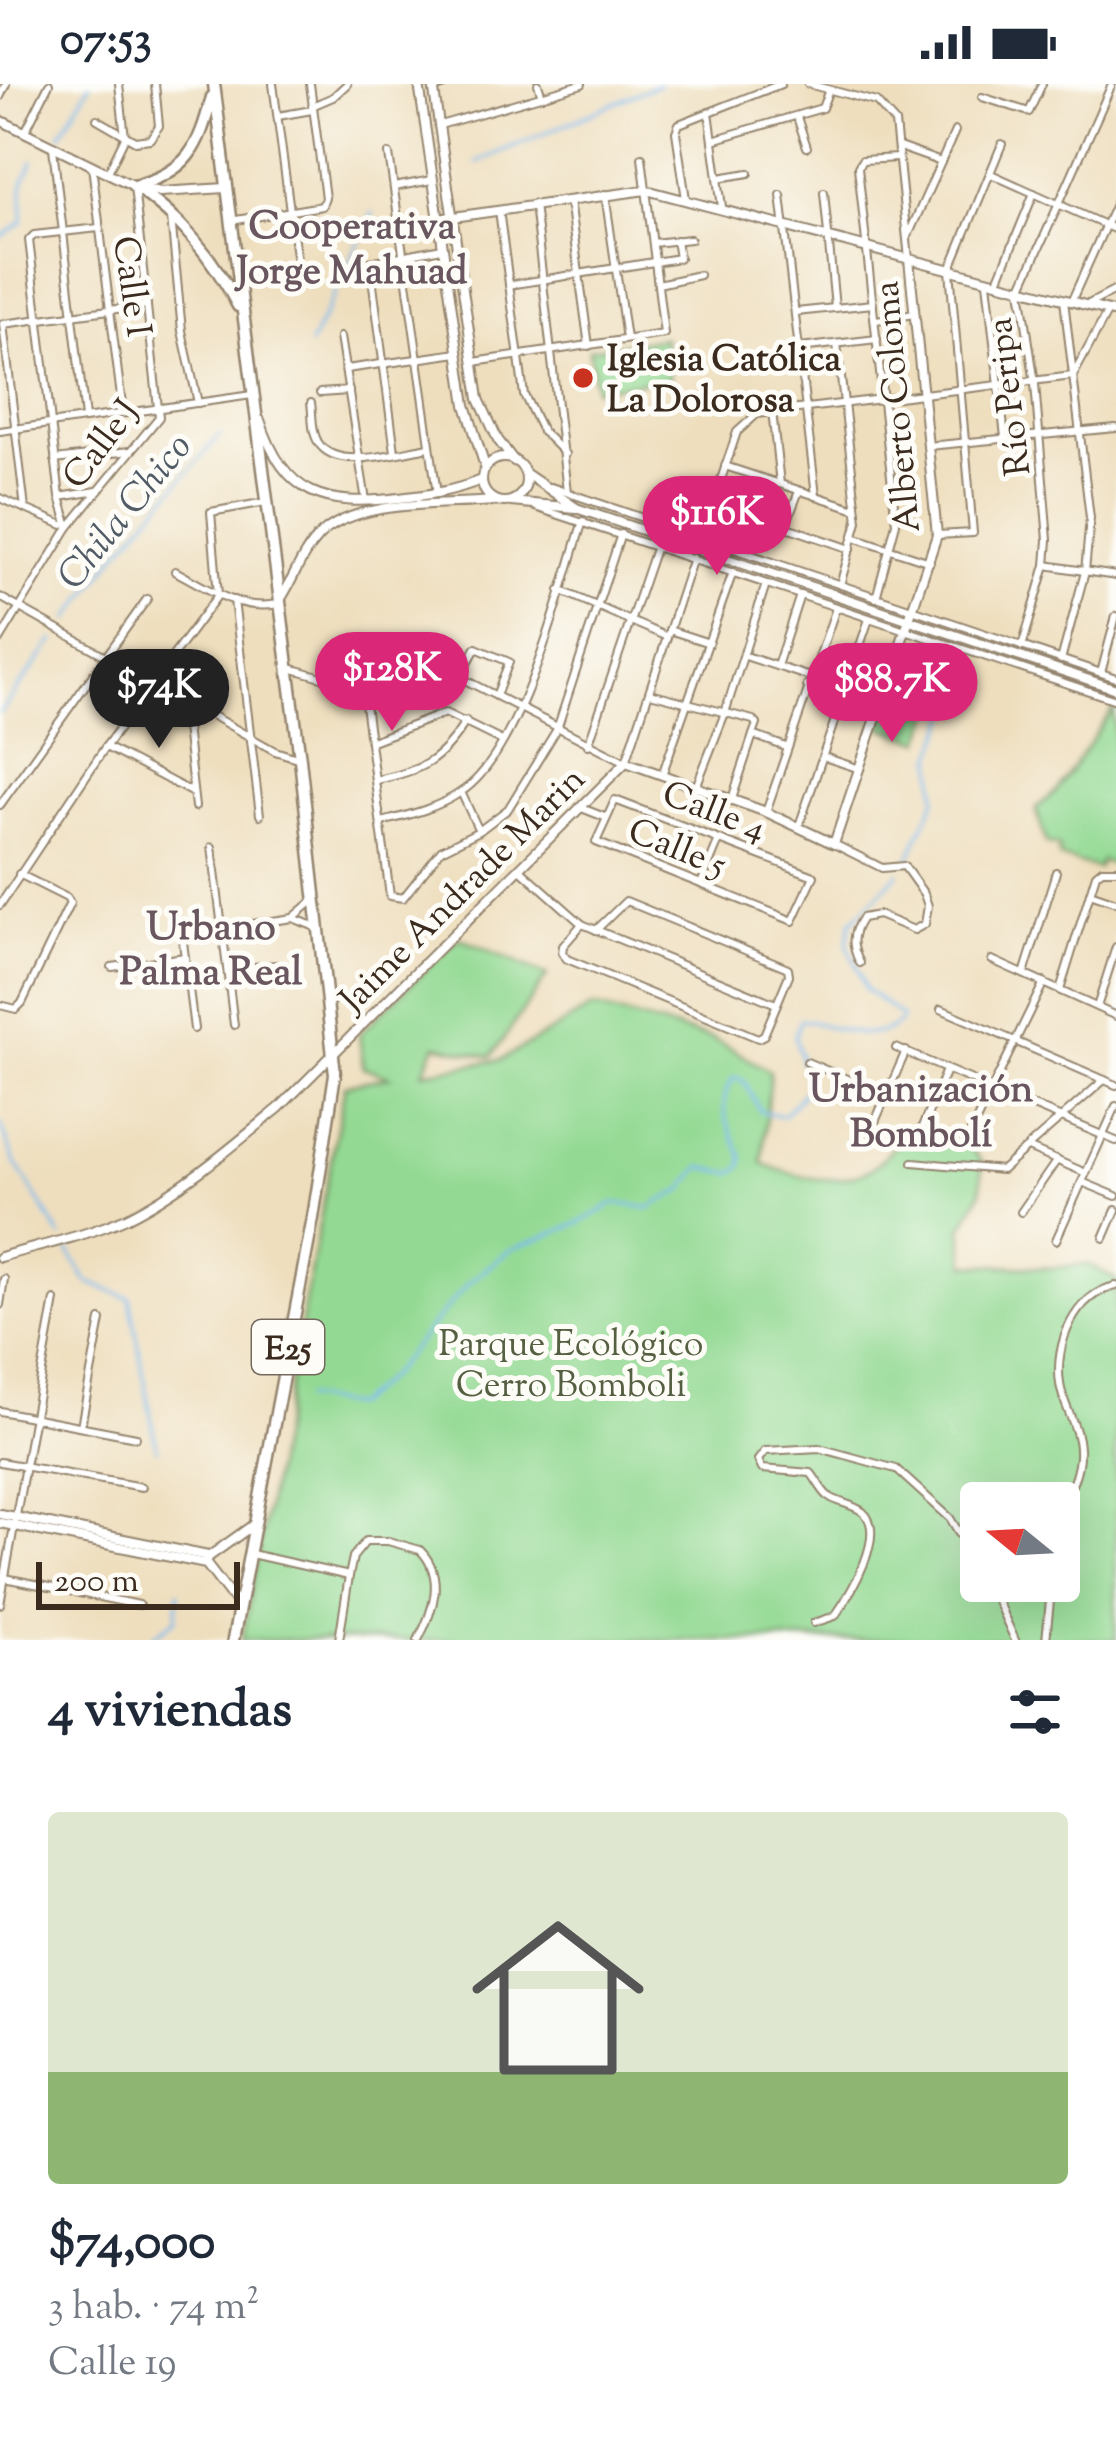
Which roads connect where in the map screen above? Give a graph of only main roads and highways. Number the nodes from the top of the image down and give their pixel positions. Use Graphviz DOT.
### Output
graph roads {
  1 [pos="419,84"];
  2 [pos="214,85"];
  3 [pos="434,86"];
  4 [pos="0,120"];
  5 [pos="134,186"];
  6 [pos="226,188"];
  7 [pos="453,216"];
  8 [pos="439,219"];
  9 [pos="909,260"];
  10 [pos="1112,312"];
  11 [pos="242,314"];
  12 [pos="253,395"];
  13 [pos="514,460"];
  14 [pos="485,467"];
  15 [pos="525,473"];
  16 [pos="482,480"];
  17 [pos="494,501"];
  18 [pos="511,502"];
  19 [pos="576,508"];
  20 [pos="278,604"];
  21 [pos="911,622"];
  22 [pos="1116,689"];
  23 [pos="799,826"];
  24 [pos="334,1052"];
  25 [pos="0,1257"];
  26 [pos="0,1518"];
  27 [pos="255,1524"];
  28 [pos="207,1560"];
  29 [pos="239,1608"];
  30 [pos="233,1640"];
  1 -- 8 [label="main road"];
  2 -- 5 [label="highway"];
  2 -- 6 [label="highway, E25"];
  3 -- 7 [label="main road"];
  4 -- 5 [label="main road"];
  5 -- 6 [label="main road"];
  5 -- 11 [label="highway"];
  6 -- 11 [label="highway, E25"];
  7 -- 8 [label="main road"];
  7 -- 9 [label="main road"];
  7 -- 13 [label="main road"];
  8 -- 14 [label="main road"];
  9 -- 10 [label="main road"];
  9 -- 21 [label="main road, Alberto Coloma"];
  11 -- 12 [label="highway, E25"];
  12 -- 16 [label="main road"];
  12 -- 20 [label="highway, E25"];
  13 -- 14 [label="main road"];
  13 -- 15 [label="main road"];
  14 -- 16 [label="main road"];
  15 -- 18 [label="main road"];
  15 -- 19 [label="main road"];
  16 -- 17 [label="main road"];
  17 -- 18 [label="main road"];
  17 -- 20 [label="main road"];
  18 -- 19 [label="main road"];
  19 -- 21 [label="main road"];
  20 -- 24 [label="highway, E25"];
  21 -- 22 [label="main road"];
  21 -- 23 [label="main road, Alberto Coloma"];
  23 -- 24 [label="main road, Jaime Andrade Marin"];
  24 -- 25 [label="main road, Jaime Andrade Marin"];
  24 -- 27 [label="highway, E25"];
  26 -- 28 [label="main road"];
  27 -- 28 [label="main road"];
  27 -- 29 [label="highway, E25"];
  28 -- 29 [label="main road"];
  29 -- 30 [label="highway, E25"];
}
